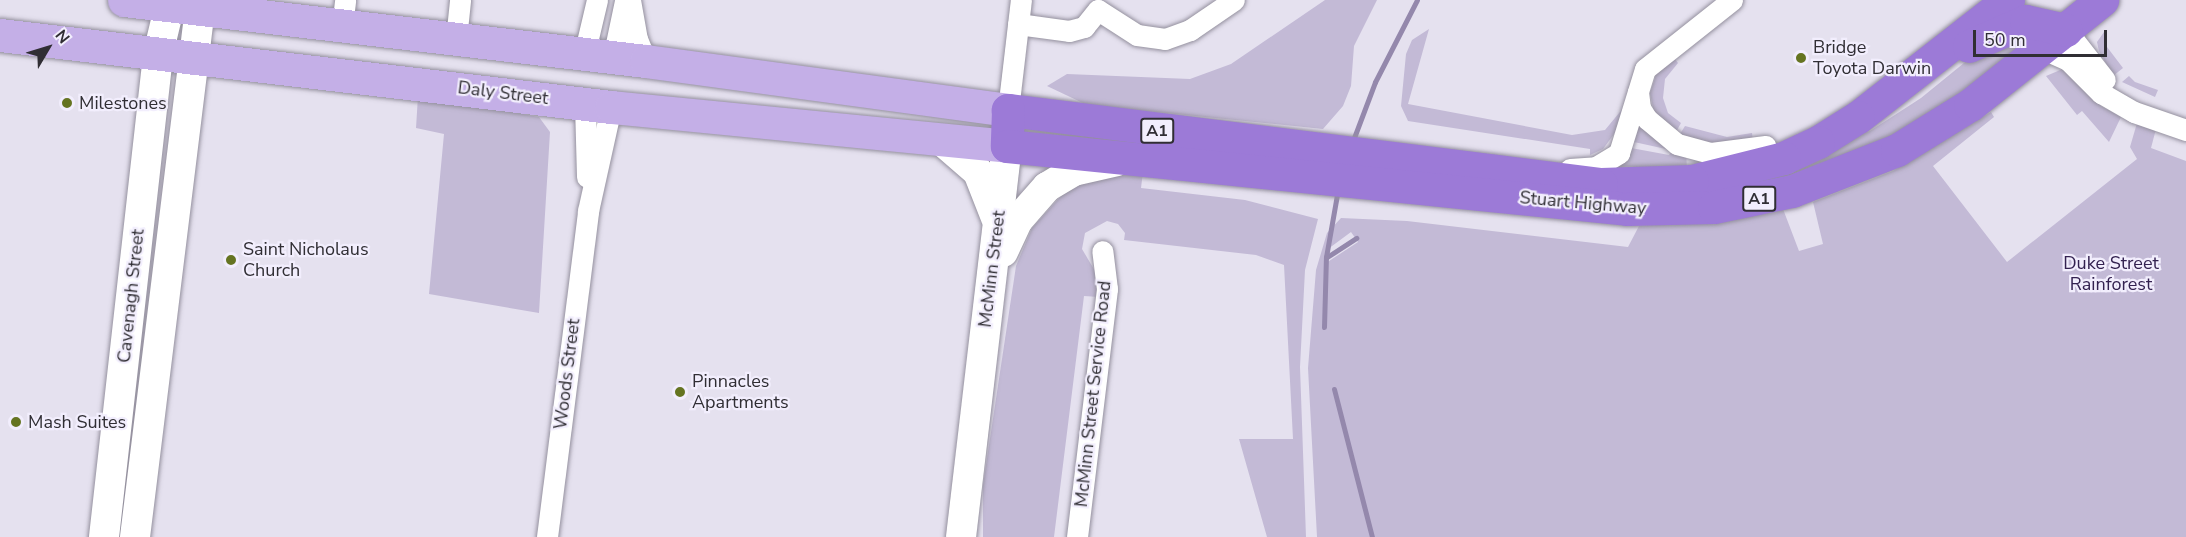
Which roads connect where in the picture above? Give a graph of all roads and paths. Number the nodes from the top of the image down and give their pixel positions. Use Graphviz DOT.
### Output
graph roads {
  1 [pos="124,0"];
  2 [pos="460,0"];
  3 [pos="597,0"];
  4 [pos="625,0"];
  5 [pos="630,0"];
  6 [pos="1021,0"];
  7 [pos="1234,0"];
  8 [pos="1732,0"];
  9 [pos="2008,0"];
  10 [pos="2045,0"];
  11 [pos="2055,0"];
  12 [pos="2102,0"];
  13 [pos="186,3"];
  14 [pos="1102,5"];
  15 [pos="344,13"];
  16 [pos="1018,24"];
  17 [pos="0,35"];
  18 [pos="456,39"];
  19 [pos="2055,40"];
  20 [pos="1946,48"];
  21 [pos="158,54"];
  22 [pos="598,57"];
  23 [pos="194,59"];
  24 [pos="646,61"];
  25 [pos="381,78"];
  26 [pos="1638,85"];
  27 [pos="450,86"];
  28 [pos="598,105"];
  29 [pos="1008,110"];
  30 [pos="2134,112"];
  31 [pos="1858,117"];
  32 [pos="2186,130"];
  33 [pos="942,141"];
  34 [pos="1007,146"];
  35 [pos="1153,158"];
  36 [pos="1305,162"];
  37 [pos="1373,165"];
  38 [pos="138,228"];
  39 [pos="173,230"];
  40 [pos="998,230"];
  41 [pos="1102,250"];
  42 [pos="989,298"];
  43 [pos="104,537"];
  44 [pos="135,537"];
  45 [pos="547,537"];
  46 [pos="961,537"];
  47 [pos="1077,537"];
  1 -- 13 [label="main road"];
  2 -- 18 [label="street"];
  3 -- 22 [label="street"];
  4 -- 22 [label="street"];
  5 -- 24 [label="street"];
  6 -- 16 [label="street, McMinn Street"];
  7 -- 14 [label="street"];
  8 -- 26 [label="street"];
  9 -- 20 [label="highway, Stuart Highway / A1"];
  10 -- 11 [label="highway"];
  12 -- 19 [label="highway, Stuart Highway / A1"];
  13 -- 15 [label="main road"];
  13 -- 21 [label="street, Cavenagh Street"];
  13 -- 23 [label="street, Cavenagh Street"];
  14 -- 16 [label="street"];
  15 -- 18 [label="main road"];
  15 -- 25 [label="main road"];
  16 -- 29 [label="street, McMinn Street"];
  17 -- 21 [label="main road, Daly Street"];
  18 -- 22 [label="main road"];
  18 -- 27 [label="main road"];
  19 -- 20 [label="highway"];
  19 -- 30 [label="street"];
  19 -- 30 [label="street"];
  19 -- 37 [label="highway, Stuart Highway / A1"];
  20 -- 31 [label="highway, Stuart Highway / A1"];
  21 -- 23 [label="main road, Daly Street"];
  21 -- 38 [label="street, Cavenagh Street"];
  22 -- 24 [label="main road"];
  22 -- 28 [label="main road"];
  23 -- 25 [label="main road, Daly Street"];
  23 -- 39 [label="street, Cavenagh Street"];
  24 -- 29 [label="main road"];
  25 -- 27 [label="main road, Daly Street"];
  26 -- 31 [label="street"];
  26 -- 37 [label="street"];
  27 -- 28 [label="main road, Daly Street"];
  28 -- 33 [label="main road, Daly Street"];
  28 -- 45 [label="street, Woods Street"];
  29 -- 34 [label="highway, McMinn Street"];
  29 -- 36 [label="highway, Stuart Highway / A1"];
  30 -- 32 [label="street"];
  31 -- 37 [label="highway, Stuart Highway / A1"];
  33 -- 34 [label="main road, Daly Street"];
  33 -- 40 [label="street"];
  34 -- 35 [label="highway, Stuart Highway / A1"];
  34 -- 40 [label="street, McMinn Street"];
  35 -- 36 [label="highway, Stuart Highway / A1"];
  35 -- 42 [label="street"];
  36 -- 37 [label="highway, Stuart Highway / A1"];
  38 -- 39 [label="street"];
  38 -- 43 [label="street, Cavenagh Street"];
  39 -- 44 [label="street, Cavenagh Street"];
  40 -- 42 [label="street, McMinn Street"];
  41 -- 47 [label="street, McMinn Street Service Road"];
  42 -- 46 [label="street, McMinn Street"];
}
